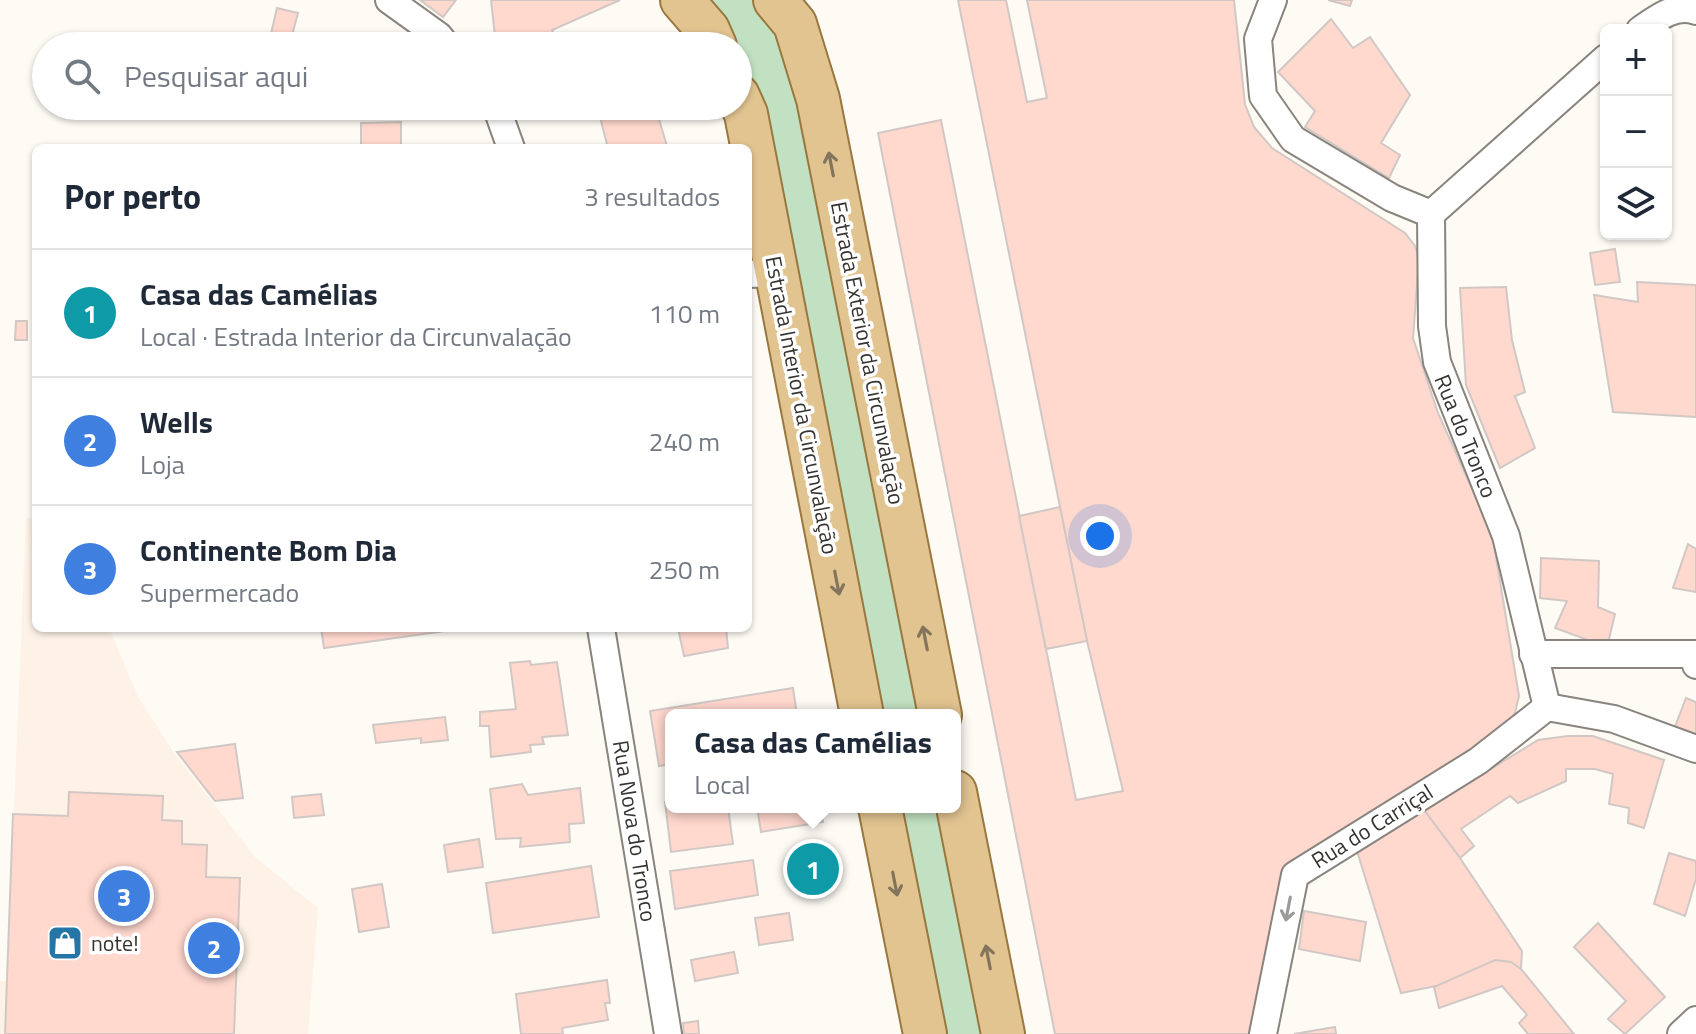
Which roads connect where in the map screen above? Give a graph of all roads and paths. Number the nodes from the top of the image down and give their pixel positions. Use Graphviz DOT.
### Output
graph roads {
  1 [pos="389,0"];
  2 [pos="682,0"];
  3 [pos="775,0"];
  4 [pos="1273,0"];
  5 [pos="1696,11"];
  6 [pos="1649,24"];
  7 [pos="433,32"];
  8 [pos="709,32"];
  9 [pos="1600,63"];
  10 [pos="501,120"];
  11 [pos="747,120"];
  12 [pos="510,144"];
  13 [pos="749,144"];
  14 [pos="752,174"];
  15 [pos="1431,214"];
  16 [pos="762,274"];
  17 [pos="602,632"];
  18 [pos="1533,654"];
  19 [pos="1696,665"];
  20 [pos="1547,707"];
  21 [pos="861,709"];
  22 [pos="939,709"];
  23 [pos="1684,744"];
  24 [pos="881,813"];
  25 [pos="959,813"];
  26 [pos="1696,1020"];
  27 [pos="668,1034"];
  28 [pos="925,1034"];
  29 [pos="1003,1034"];
  30 [pos="1263,1034"];
  31 [pos="1681,1034"];
  1 -- 7 [label="street"];
  2 -- 8 [label="main road"];
  22 -- 3 [label="main road, Estrada Exterior da Circunvalação, one-way"];
  4 -- 15 [label="street"];
  5 -- 6 [label="street"];
  9 -- 15 [label="street"];
  10 -- 12 [label="street"];
  11 -- 13 [label="main road, Estrada Interior da Circunvalação"];
  14 -- 16 [label="main road, Estrada Interior da Circunvalação"];
  15 -- 18 [label="street, Rua do Tronco"];
  16 -- 21 [label="main road, Estrada Interior da Circunvalação, one-way"];
  17 -- 27 [label="street, Rua Nova do Tronco"];
  18 -- 19 [label="street"];
  18 -- 20 [label="street, Rua do Tronco"];
  20 -- 23 [label="street"];
  20 -- 30 [label="street, Rua do Carriçal, one-way"];
  24 -- 28 [label="main road, one-way"];
  29 -- 25 [label="main road, one-way"];
  26 -- 31 [label="street"];
}
